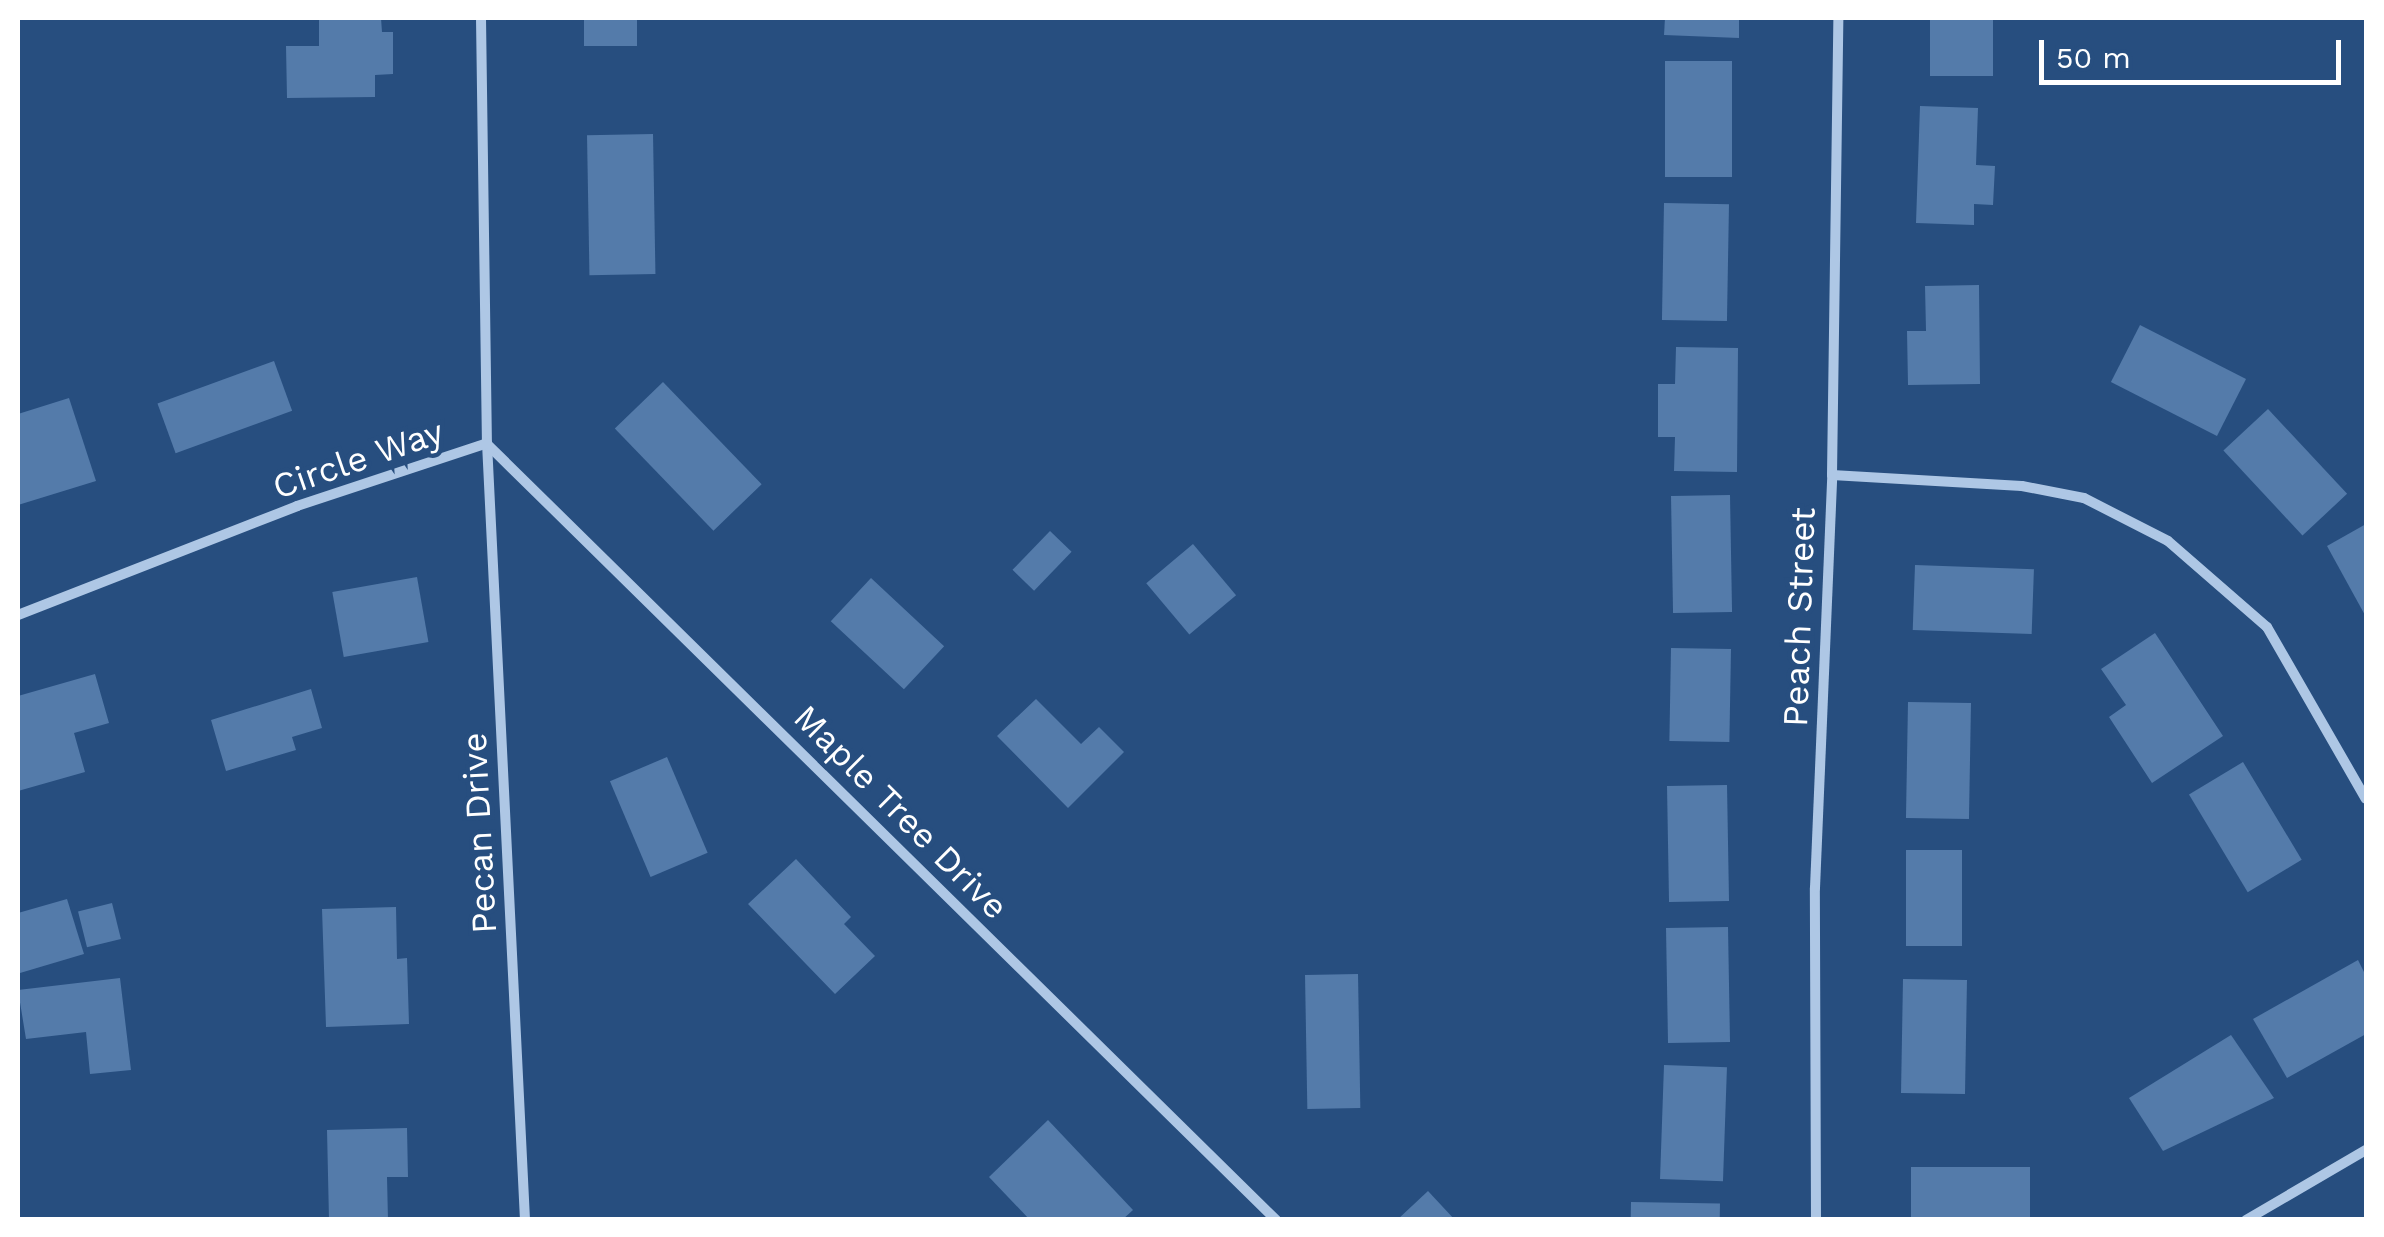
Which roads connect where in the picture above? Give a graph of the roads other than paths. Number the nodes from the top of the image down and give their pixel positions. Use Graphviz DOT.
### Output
graph roads {
  1 [pos="481,18"];
  2 [pos="1838,18"];
  3 [pos="486,443"];
  4 [pos="1832,475"];
  5 [pos="18,614"];
  6 [pos="2366,799"];
  7 [pos="2366,1150"];
  8 [pos="526,1220"];
  9 [pos="1276,1220"];
  10 [pos="1816,1220"];
  11 [pos="2246,1220"];
  1 -- 3 [label="street, Circle Way"];
  2 -- 4 [label="street, Peach Street"];
  3 -- 5 [label="street, Circle Way"];
  3 -- 8 [label="street, Pecan Drive"];
  3 -- 9 [label="street, Maple Tree Drive"];
  4 -- 6 [label="street"];
  4 -- 10 [label="street, Peach Street"];
  7 -- 11 [label="street"];
}
